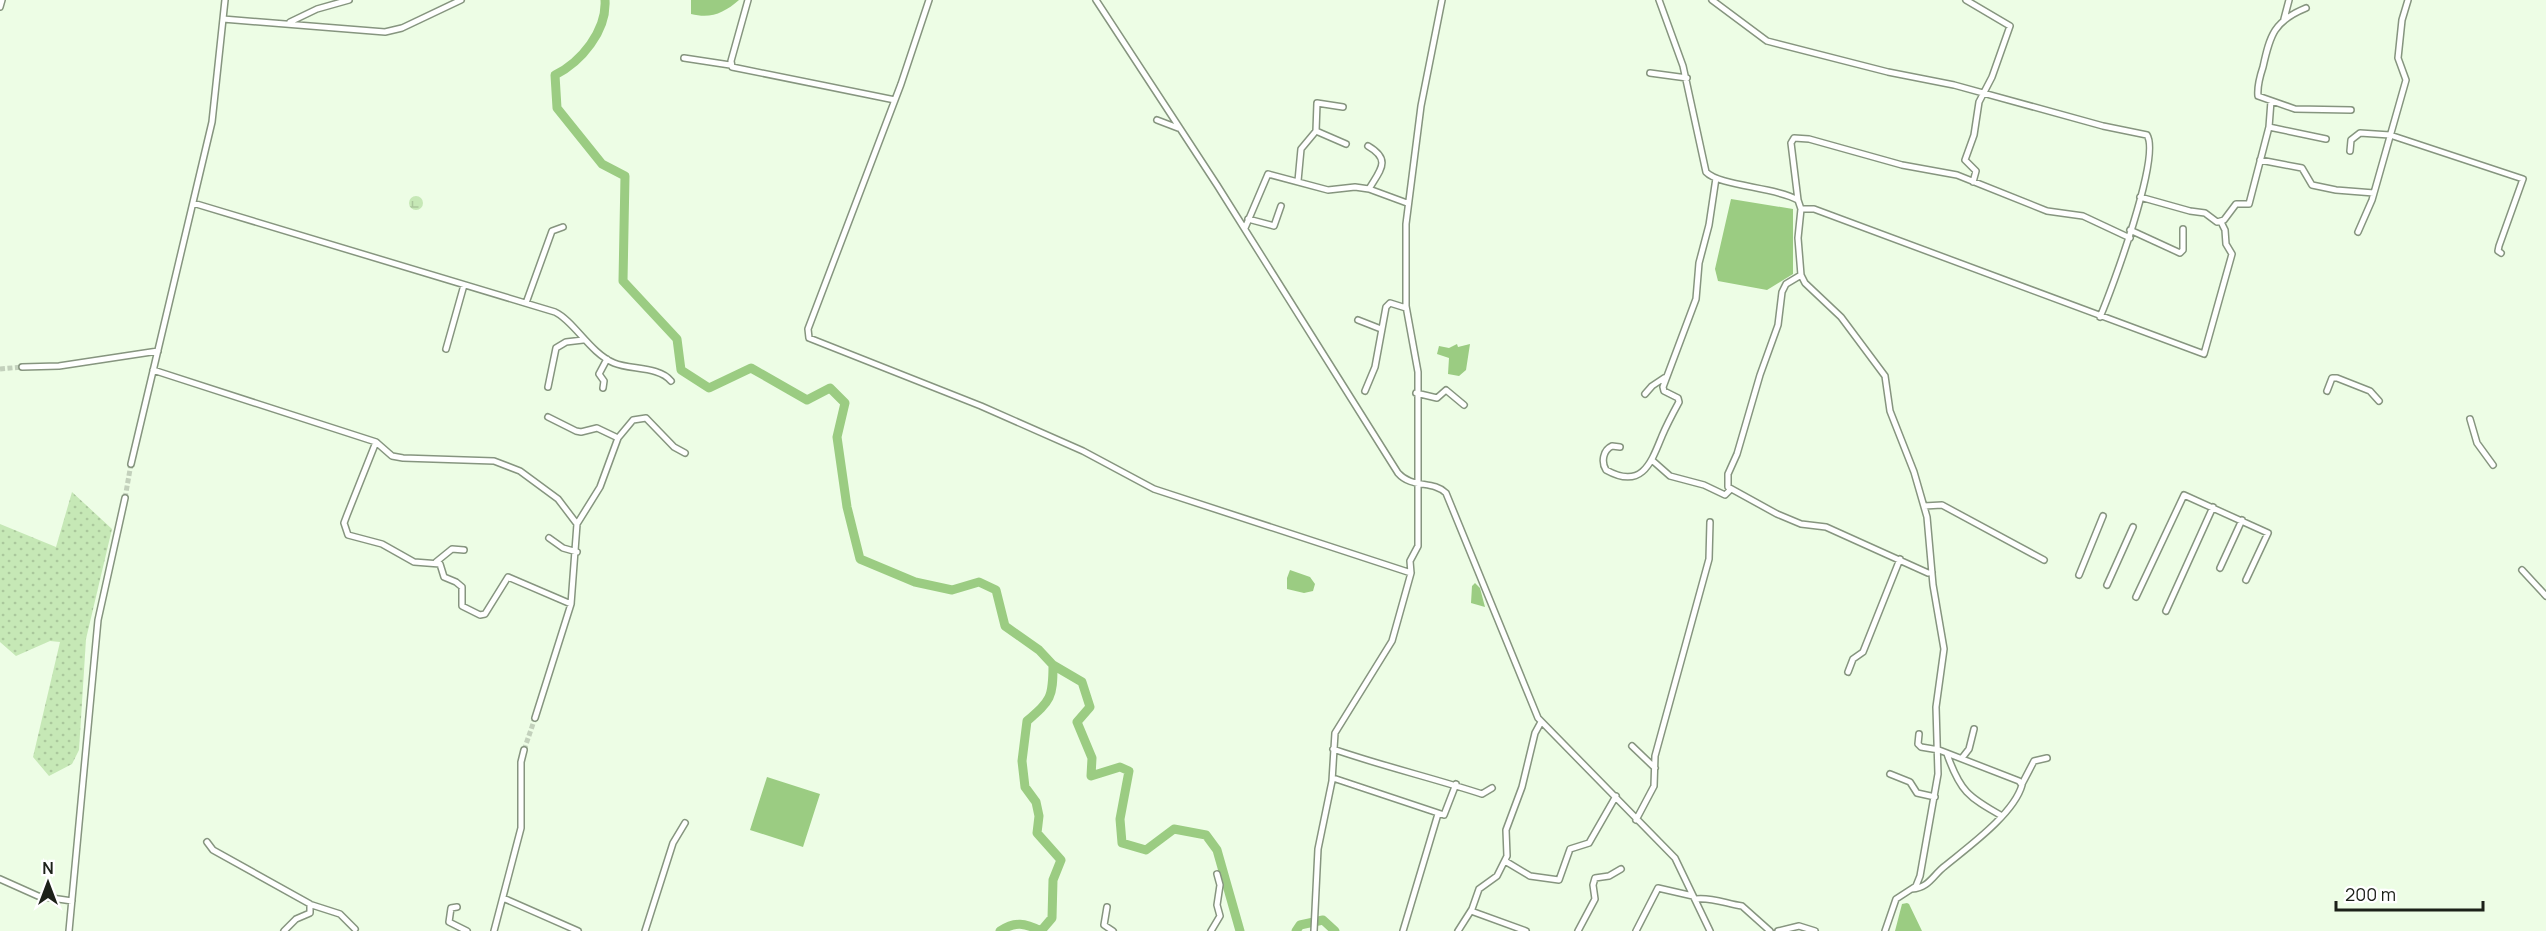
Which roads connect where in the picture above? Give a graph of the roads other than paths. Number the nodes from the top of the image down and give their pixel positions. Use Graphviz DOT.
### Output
graph roads {
  1 [pos="2,0"];
  2 [pos="225,0"];
  3 [pos="349,0"];
  4 [pos="748,0"];
  5 [pos="929,0"];
  6 [pos="1096,0"];
  7 [pos="1659,0"];
  8 [pos="1712,0"];
  9 [pos="1966,0"];
  10 [pos="2289,0"];
  11 [pos="2408,0"];
  12 [pos="457,1"];
  13 [pos="1440,1"];
  14 [pos="0,7"];
  15 [pos="2306,8"];
  16 [pos="223,19"];
  17 [pos="2283,21"];
  18 [pos="289,23"];
  19 [pos="684,58"];
  20 [pos="730,65"];
  21 [pos="1650,73"];
  22 [pos="1687,78"];
  23 [pos="1983,92"];
  24 [pos="895,100"];
  25 [pos="2271,101"];
  26 [pos="1343,107"];
  27 [pos="2351,110"];
  28 [pos="1157,120"];
  29 [pos="2269,127"];
  30 [pos="1179,128"];
  31 [pos="1316,131"];
  32 [pos="2390,135"];
  33 [pos="2326,139"];
  34 [pos="1346,144"];
  35 [pos="1368,146"];
  36 [pos="2350,152"];
  37 [pos="2260,160"];
  38 [pos="1716,178"];
  39 [pos="1298,180"];
  40 [pos="1973,182"];
  41 [pos="1369,189"];
  42 [pos="2374,194"];
  43 [pos="2140,197"];
  44 [pos="1797,200"];
  45 [pos="193,203"];
  46 [pos="1407,203"];
  47 [pos="1281,206"];
  48 [pos="1801,209"];
  49 [pos="2221,222"];
  50 [pos="1247,224"];
  51 [pos="563,227"];
  52 [pos="2183,229"];
  53 [pos="2130,230"];
  54 [pos="2358,232"];
  55 [pos="2130,238"];
  56 [pos="2501,253"];
  57 [pos="1801,275"];
  58 [pos="464,285"];
  59 [pos="526,303"];
  60 [pos="1406,308"];
  61 [pos="2100,317"];
  62 [pos="1358,320"];
  63 [pos="1381,329"];
  64 [pos="583,340"];
  65 [pos="446,349"];
  66 [pos="158,351"];
  67 [pos="607,359"];
  68 [pos="22,367"];
  69 [pos="153,370"];
  70 [pos="1666,377"];
  71 [pos="671,381"];
  72 [pos="548,387"];
  73 [pos="603,388"];
  74 [pos="1365,391"];
  75 [pos="2327,391"];
  76 [pos="1416,393"];
  77 [pos="1645,394"];
  78 [pos="2379,401"];
  79 [pos="1464,405"];
  80 [pos="548,417"];
  81 [pos="2470,419"];
  82 [pos="618,438"];
  83 [pos="376,442"];
  84 [pos="1620,447"];
  85 [pos="685,453"];
  86 [pos="1653,461"];
  87 [pos="131,464"];
  88 [pos="2493,465"];
  89 [pos="1417,482"];
  90 [pos="1731,489"];
  91 [pos="125,498"];
  92 [pos="1926,506"];
  93 [pos="2213,507"];
  94 [pos="2103,516"];
  95 [pos="2242,520"];
  96 [pos="1710,522"];
  97 [pos="577,524"];
  98 [pos="2133,527"];
  99 [pos="549,538"];
  100 [pos="464,550"];
  101 [pos="577,552"];
  102 [pos="1900,559"];
  103 [pos="2044,560"];
  104 [pos="436,562"];
  105 [pos="2220,568"];
  106 [pos="2522,570"];
  107 [pos="1932,572"];
  108 [pos="1411,573"];
  109 [pos="2079,575"];
  110 [pos="2246,580"];
  111 [pos="2107,585"];
  112 [pos="2546,596"];
  113 [pos="2136,597"];
  114 [pos="571,604"];
  115 [pos="2166,611"];
  116 [pos="1848,672"];
  117 [pos="535,718"];
  118 [pos="1541,722"];
  119 [pos="1974,729"];
  120 [pos="1919,734"];
  121 [pos="1632,746"];
  122 [pos="1333,749"];
  123 [pos="524,750"];
  124 [pos="1939,750"];
  125 [pos="1947,754"];
  126 [pos="1962,758"];
  127 [pos="2047,758"];
  128 [pos="1655,768"];
  129 [pos="1890,774"];
  130 [pos="1333,778"];
  131 [pos="1456,784"];
  132 [pos="2022,784"];
  133 [pos="1492,788"];
  134 [pos="1616,796"];
  135 [pos="1935,796"];
  136 [pos="1438,814"];
  137 [pos="2002,816"];
  138 [pos="1637,817"];
  139 [pos="685,823"];
  140 [pos="207,842"];
  141 [pos="1504,861"];
  142 [pos="1621,869"];
  143 [pos="1217,874"];
  144 [pos="0,879"];
  145 [pos="1912,889"];
  146 [pos="503,898"];
  147 [pos="1697,898"];
  148 [pos="72,901"];
  149 [pos="312,905"];
  150 [pos="457,907"];
  151 [pos="1107,907"];
  152 [pos="1471,911"];
  153 [pos="355,929"];
  154 [pos="69,931"];
  155 [pos="284,931"];
  156 [pos="467,931"];
  157 [pos="494,931"];
  158 [pos="578,931"];
  159 [pos="645,931"];
  160 [pos="1113,931"];
  161 [pos="1211,931"];
  162 [pos="1314,931"];
  163 [pos="1403,931"];
  164 [pos="1458,931"];
  165 [pos="1526,931"];
  166 [pos="1578,931"];
  167 [pos="1636,931"];
  168 [pos="1710,931"];
  169 [pos="1770,931"];
  170 [pos="1778,931"];
  171 [pos="1815,931"];
  172 [pos="1885,931"];
  1 -- 14 [label="street"];
  2 -- 16 [label="street"];
  3 -- 18 [label="street"];
  4 -- 20 [label="street"];
  5 -- 24 [label="street"];
  6 -- 30 [label="street"];
  7 -- 22 [label="street"];
  8 -- 23 [label="street"];
  9 -- 23 [label="street"];
  10 -- 17 [label="street"];
  11 -- 32 [label="street"];
  12 -- 18 [label="street"];
  13 -- 46 [label="street"];
  15 -- 17 [label="street"];
  16 -- 18 [label="street"];
  16 -- 45 [label="street"];
  17 -- 25 [label="street"];
  19 -- 20 [label="street"];
  20 -- 24 [label="street"];
  21 -- 22 [label="street"];
  22 -- 38 [label="street"];
  23 -- 40 [label="street"];
  23 -- 43 [label="street"];
  24 -- 108 [label="street"];
  25 -- 27 [label="street"];
  25 -- 29 [label="street"];
  26 -- 31 [label="street"];
  28 -- 30 [label="street"];
  29 -- 33 [label="street"];
  29 -- 37 [label="street"];
  30 -- 50 [label="street"];
  31 -- 34 [label="street"];
  31 -- 39 [label="street"];
  32 -- 36 [label="street"];
  32 -- 42 [label="street"];
  32 -- 56 [label="street"];
  35 -- 41 [label="street"];
  37 -- 42 [label="street"];
  37 -- 49 [label="street"];
  38 -- 44 [label="street"];
  38 -- 70 [label="street"];
  39 -- 41 [label="street"];
  39 -- 50 [label="street"];
  40 -- 44 [label="street"];
  40 -- 55 [label="street"];
  41 -- 46 [label="street"];
  42 -- 54 [label="street"];
  43 -- 49 [label="street"];
  43 -- 53 [label="street"];
  44 -- 48 [label="street"];
  45 -- 58 [label="street"];
  45 -- 66 [label="street"];
  46 -- 60 [label="street"];
  47 -- 50 [label="street"];
  48 -- 57 [label="street"];
  48 -- 61 [label="street"];
  49 -- 61 [label="street"];
  50 -- 89 [label="street"];
  51 -- 59 [label="street"];
  52 -- 53 [label="street"];
  53 -- 55 [label="street"];
  55 -- 61 [label="street"];
  57 -- 90 [label="street"];
  57 -- 92 [label="street"];
  58 -- 59 [label="street"];
  58 -- 65 [label="street"];
  59 -- 64 [label="street"];
  60 -- 63 [label="street"];
  60 -- 76 [label="street"];
  62 -- 63 [label="street"];
  63 -- 74 [label="street"];
  64 -- 67 [label="street"];
  64 -- 72 [label="street"];
  66 -- 68 [label="street"];
  66 -- 69 [label="street"];
  67 -- 71 [label="street"];
  67 -- 73 [label="street"];
  69 -- 83 [label="street"];
  69 -- 87 [label="street"];
  70 -- 77 [label="street"];
  70 -- 86 [label="street"];
  75 -- 78 [label="street"];
  76 -- 79 [label="street"];
  76 -- 89 [label="street"];
  80 -- 82 [label="street"];
  81 -- 88 [label="street"];
  82 -- 85 [label="street"];
  82 -- 97 [label="street"];
  83 -- 97 [label="street"];
  83 -- 104 [label="street"];
  84 -- 86 [label="street"];
  86 -- 90 [label="street"];
  89 -- 108 [label="street"];
  89 -- 118 [label="street"];
  90 -- 102 [label="street"];
  91 -- 148 [label="street"];
  92 -- 103 [label="street"];
  92 -- 107 [label="street"];
  93 -- 95 [label="street"];
  93 -- 113 [label="street"];
  93 -- 115 [label="street"];
  94 -- 109 [label="street"];
  95 -- 105 [label="street"];
  95 -- 110 [label="street"];
  96 -- 128 [label="street"];
  97 -- 101 [label="street"];
  98 -- 111 [label="street"];
  99 -- 101 [label="street"];
  100 -- 104 [label="street"];
  101 -- 114 [label="street"];
  102 -- 107 [label="street"];
  102 -- 116 [label="street"];
  104 -- 114 [label="street"];
  106 -- 112 [label="street"];
  107 -- 124 [label="street"];
  108 -- 122 [label="street"];
  114 -- 117 [label="street"];
  118 -- 134 [label="street"];
  118 -- 141 [label="street"];
  119 -- 126 [label="street"];
  120 -- 124 [label="street"];
  121 -- 128 [label="street"];
  122 -- 130 [label="street"];
  122 -- 131 [label="street"];
  123 -- 146 [label="street"];
  124 -- 125 [label="street"];
  124 -- 135 [label="street"];
  125 -- 126 [label="street"];
  125 -- 137 [label="street"];
  126 -- 132 [label="street"];
  127 -- 132 [label="street"];
  128 -- 138 [label="street"];
  129 -- 135 [label="street"];
  130 -- 136 [label="street"];
  130 -- 162 [label="street"];
  131 -- 133 [label="street"];
  131 -- 136 [label="street"];
  132 -- 137 [label="street"];
  134 -- 138 [label="street"];
  134 -- 141 [label="street"];
  135 -- 145 [label="street"];
  136 -- 163 [label="street"];
  137 -- 145 [label="street"];
  138 -- 147 [label="street"];
  139 -- 159 [label="street"];
  140 -- 149 [label="street"];
  141 -- 152 [label="street"];
  142 -- 166 [label="street"];
  143 -- 161 [label="street"];
  144 -- 148 [label="street"];
  145 -- 172 [label="street"];
  146 -- 157 [label="street"];
  146 -- 158 [label="street"];
  147 -- 167 [label="street"];
  147 -- 168 [label="street"];
  147 -- 169 [label="street"];
  148 -- 154 [label="street"];
  149 -- 153 [label="street"];
  149 -- 155 [label="street"];
  150 -- 156 [label="street"];
  151 -- 160 [label="street"];
  152 -- 164 [label="street"];
  152 -- 165 [label="street"];
  170 -- 171 [label="street"];
}
